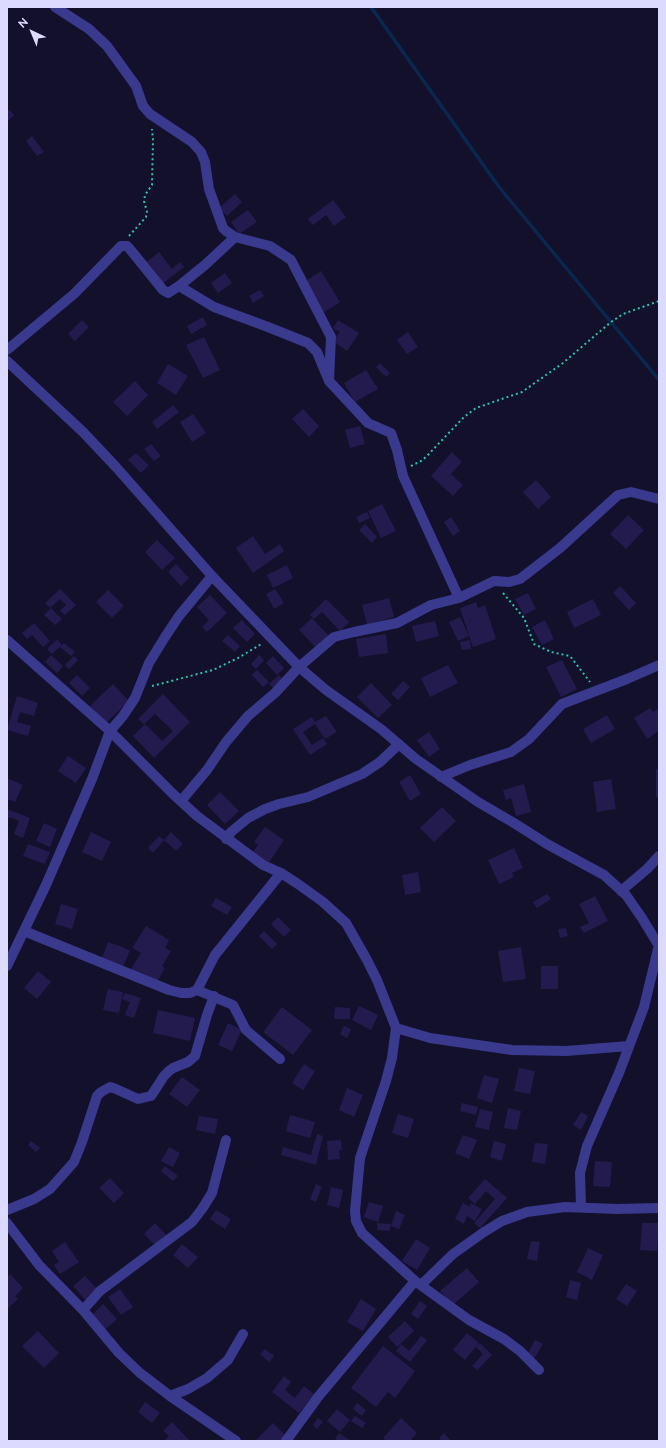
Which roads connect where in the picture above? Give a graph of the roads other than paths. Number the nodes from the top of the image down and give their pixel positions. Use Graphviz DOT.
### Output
graph roads {
  1 [pos="55,7"];
  2 [pos="235,237"];
  3 [pos="179,286"];
  4 [pos="7,350"];
  5 [pos="7,361"];
  6 [pos="329,381"];
  7 [pos="659,499"];
  8 [pos="212,576"];
  9 [pos="459,598"];
  10 [pos="7,640"];
  11 [pos="659,665"];
  12 [pos="299,667"];
  13 [pos="110,731"];
  14 [pos="399,744"];
  15 [pos="441,777"];
  16 [pos="181,801"];
  17 [pos="226,839"];
  18 [pos="659,856"];
  19 [pos="281,873"];
  20 [pos="621,891"];
  21 [pos="24,931"];
  22 [pos="659,945"];
  23 [pos="7,966"];
  24 [pos="197,990"];
  25 [pos="214,996"];
  26 [pos="396,1028"];
  27 [pos="629,1046"];
  28 [pos="280,1059"];
  29 [pos="226,1140"];
  30 [pos="581,1206"];
  31 [pos="659,1208"];
  32 [pos="7,1210"];
  33 [pos="7,1223"];
  34 [pos="418,1283"];
  35 [pos="82,1310"];
  36 [pos="243,1334"];
  37 [pos="539,1370"];
  38 [pos="170,1396"];
  39 [pos="236,1441"];
  40 [pos="286,1441"];
  1 -- 2 [label="street"];
  2 -- 3 [label="street"];
  2 -- 6 [label="street"];
  3 -- 4 [label="street"];
  3 -- 6 [label="street"];
  5 -- 8 [label="street"];
  6 -- 9 [label="street"];
  7 -- 9 [label="street"];
  8 -- 12 [label="street"];
  8 -- 13 [label="street"];
  9 -- 12 [label="street"];
  10 -- 13 [label="street"];
  11 -- 15 [label="street"];
  12 -- 14 [label="street"];
  12 -- 16 [label="street"];
  13 -- 16 [label="street"];
  13 -- 21 [label="street"];
  14 -- 15 [label="street"];
  14 -- 17 [label="street"];
  15 -- 20 [label="street"];
  16 -- 17 [label="street"];
  17 -- 19 [label="street"];
  18 -- 20 [label="street"];
  19 -- 24 [label="street"];
  19 -- 26 [label="street"];
  20 -- 22 [label="street"];
  21 -- 23 [label="street"];
  21 -- 24 [label="street"];
  22 -- 27 [label="street"];
  24 -- 25 [label="street"];
  25 -- 28 [label="street"];
  25 -- 32 [label="street"];
  26 -- 27 [label="street"];
  26 -- 34 [label="street"];
  27 -- 30 [label="street"];
  29 -- 35 [label="street"];
  30 -- 31 [label="street"];
  30 -- 34 [label="street"];
  33 -- 35 [label="street"];
  34 -- 37 [label="street"];
  34 -- 40 [label="street"];
  35 -- 38 [label="street"];
  36 -- 38 [label="street"];
  38 -- 39 [label="street"];
}
